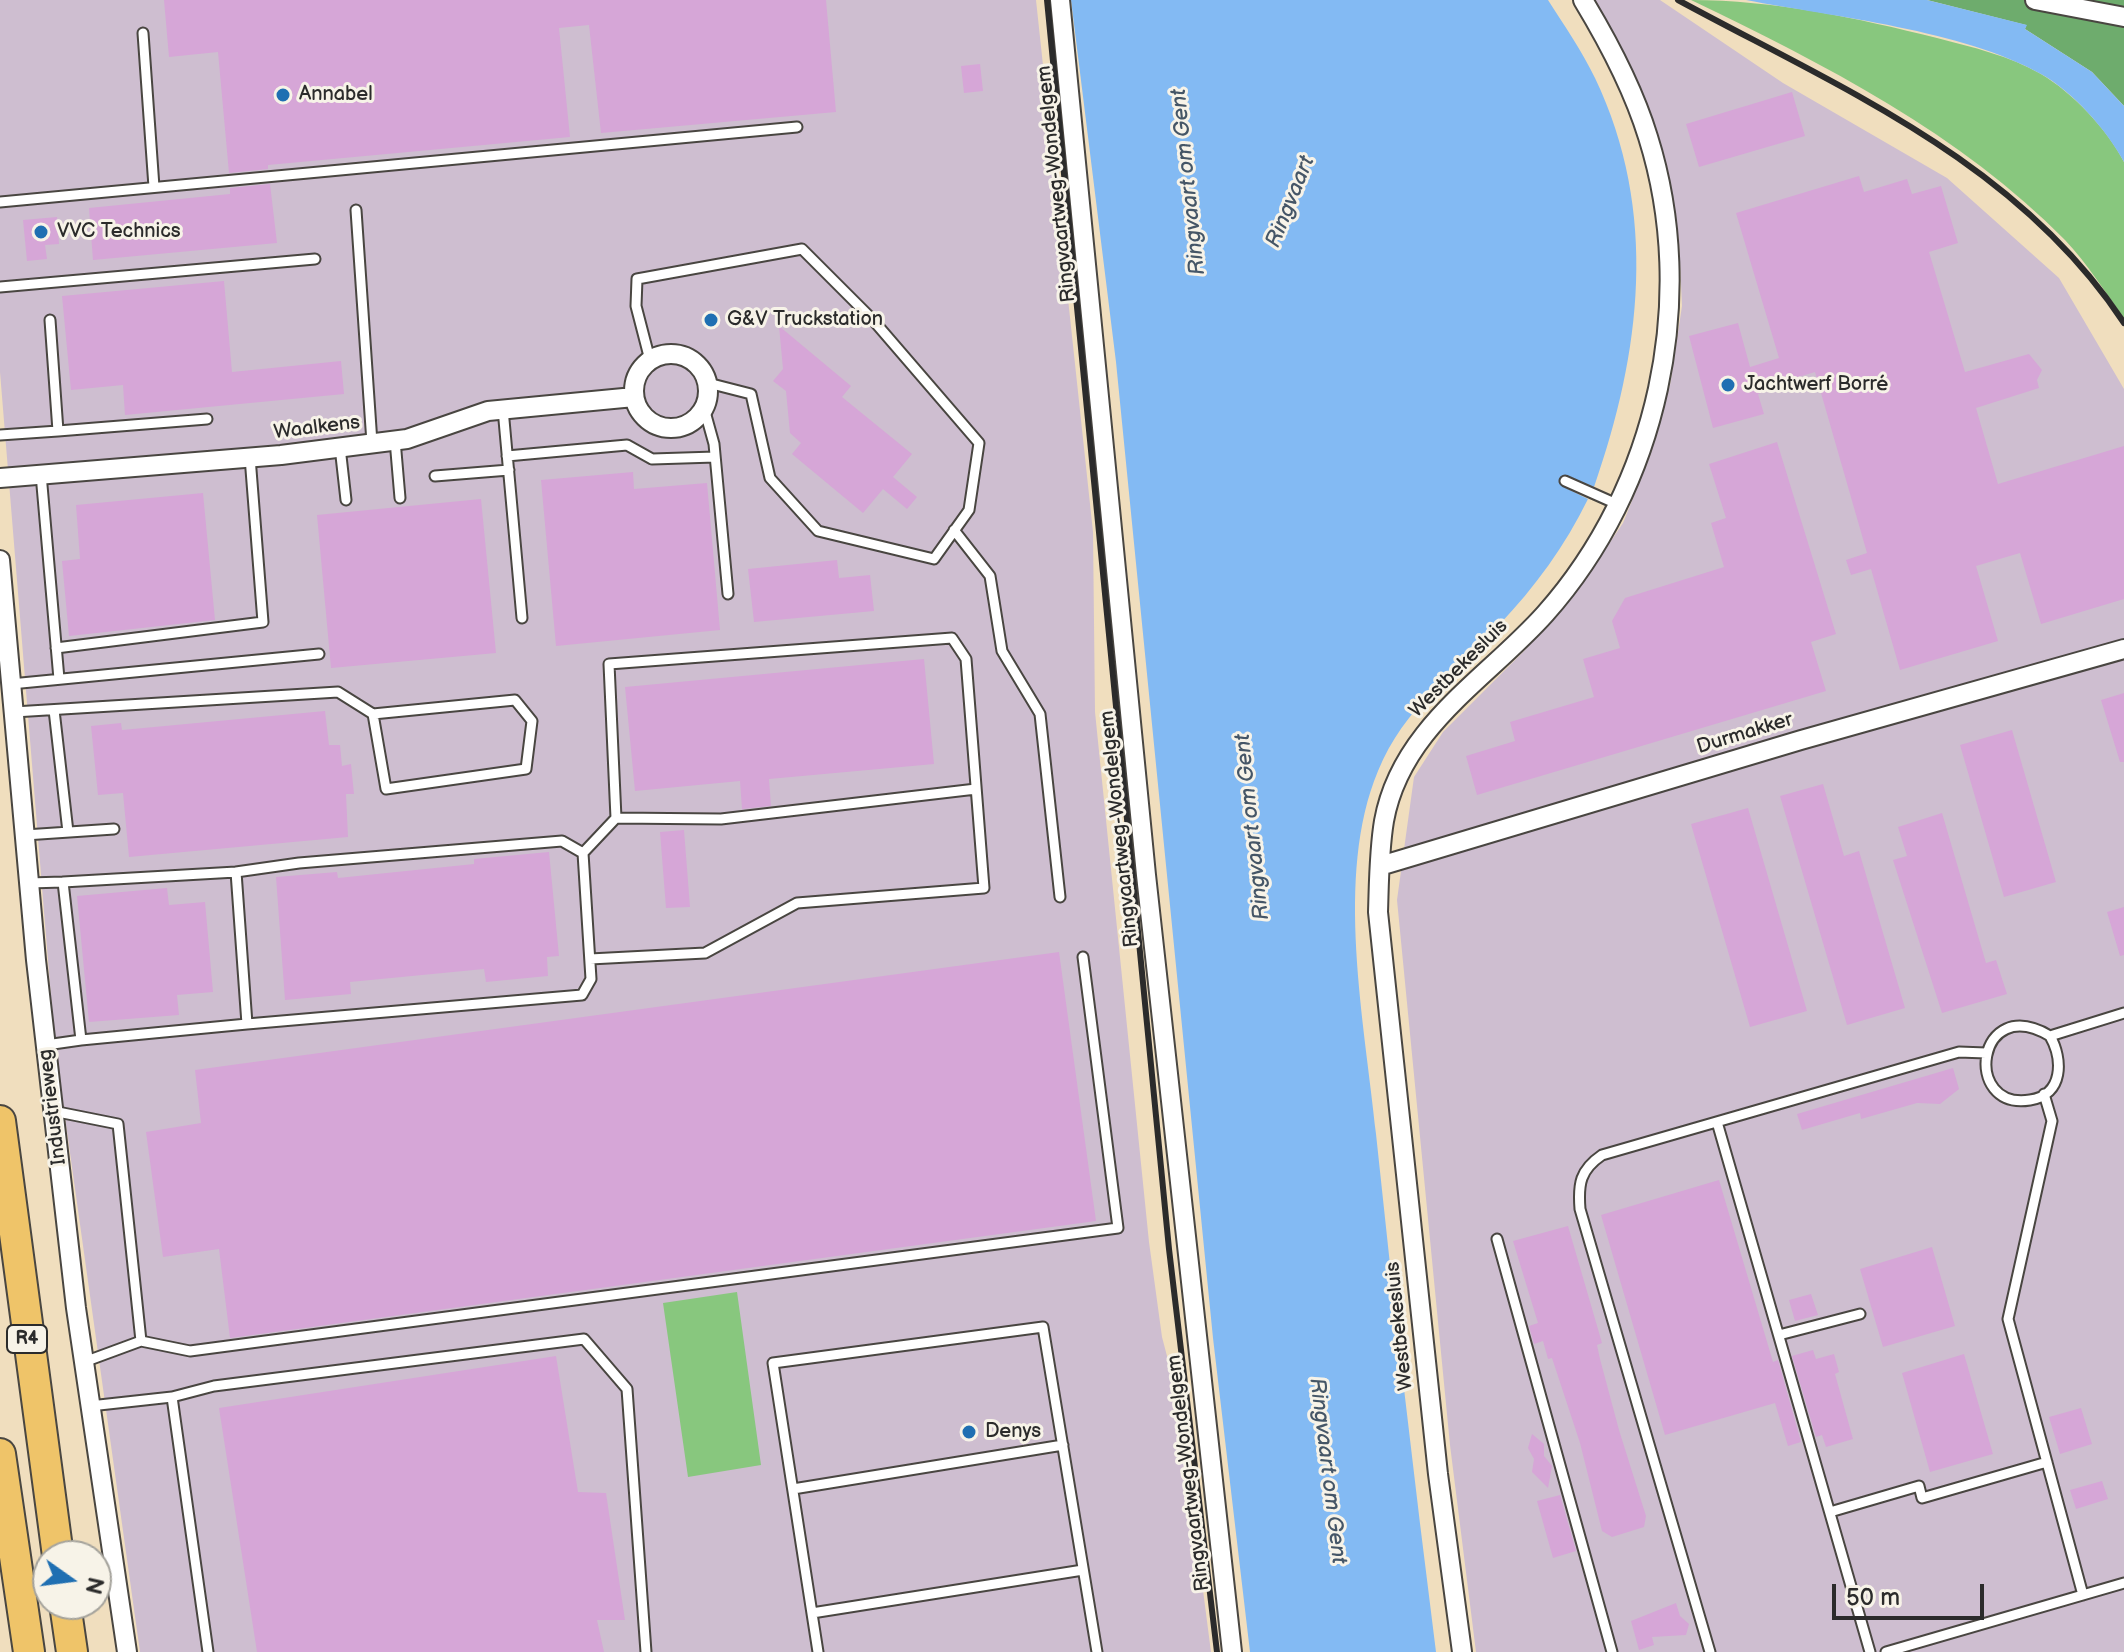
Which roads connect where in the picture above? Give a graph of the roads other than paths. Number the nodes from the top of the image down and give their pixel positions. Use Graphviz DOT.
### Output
graph roads {
  1 [pos="1060,0"];
  2 [pos="1583,0"];
  3 [pos="2035,0"];
  4 [pos="2124,17"];
  5 [pos="143,33"];
  6 [pos="797,127"];
  7 [pos="154,187"];
  8 [pos="0,202"];
  9 [pos="356,210"];
  10 [pos="315,259"];
  11 [pos="0,287"];
  12 [pos="50,320"];
  13 [pos="650,360"];
  14 [pos="708,383"];
  15 [pos="634,397"];
  16 [pos="704,408"];
  17 [pos="503,409"];
  18 [pos="207,419"];
  19 [pos="58,431"];
  20 [pos="0,435"];
  21 [pos="395,440"];
  22 [pos="372,443"];
  23 [pos="340,447"];
  24 [pos="507,456"];
  25 [pos="250,457"];
  26 [pos="715,457"];
  27 [pos="509,470"];
  28 [pos="41,474"];
  29 [pos="435,476"];
  30 [pos="0,478"];
  31 [pos="1565,481"];
  32 [pos="400,498"];
  33 [pos="346,500"];
  34 [pos="1619,505"];
  35 [pos="954,530"];
  36 [pos="0,560"];
  37 [pos="728,594"];
  38 [pos="522,618"];
  39 [pos="56,648"];
  40 [pos="2124,649"];
  41 [pos="319,654"];
  42 [pos="59,679"];
  43 [pos="11,684"];
  44 [pos="54,710"];
  45 [pos="14,712"];
  46 [pos="373,714"];
  47 [pos="976,789"];
  48 [pos="616,818"];
  49 [pos="114,829"];
  50 [pos="68,832"];
  51 [pos="25,835"];
  52 [pos="583,853"];
  53 [pos="1380,866"];
  54 [pos="236,872"];
  55 [pos="63,882"];
  56 [pos="29,883"];
  57 [pos="1060,897"];
  58 [pos="1083,957"];
  59 [pos="590,959"];
  60 [pos="2124,1013"];
  61 [pos="247,1024"];
  62 [pos="2050,1036"];
  63 [pos="81,1040"];
  64 [pos="46,1045"];
  65 [pos="1986,1053"];
  66 [pos="2044,1094"];
  67 [pos="53,1111"];
  68 [pos="0,1121"];
  69 [pos="1717,1122"];
  70 [pos="1497,1239"];
  71 [pos="1860,1314"];
  72 [pos="1779,1335"];
  73 [pos="141,1341"];
  74 [pos="84,1362"];
  75 [pos="172,1397"];
  76 [pos="90,1406"];
  77 [pos="1063,1445"];
  78 [pos="0,1454"];
  79 [pos="2047,1462"];
  80 [pos="793,1489"];
  81 [pos="1830,1512"];
  82 [pos="56,1540"];
  83 [pos="1083,1570"];
  84 [pos="2124,1583"];
  85 [pos="2083,1595"];
  86 [pos="812,1613"];
  87 [pos="67,1620"];
  88 [pos="29,1652"];
  89 [pos="72,1652"];
  90 [pos="127,1652"];
  91 [pos="208,1652"];
  92 [pos="646,1652"];
  93 [pos="818,1652"];
  94 [pos="1097,1652"];
  95 [pos="1232,1652"];
  96 [pos="1462,1652"];
  97 [pos="1612,1652"];
  98 [pos="1710,1652"];
  99 [pos="1870,1652"];
  100 [pos="1886,1652"];
  1 -- 95 [label="street, Ringvaartweg-Wondelgem"];
  2 -- 34 [label="street, Westbekesluis"];
  3 -- 4 [label="street"];
  5 -- 7 [label="lane"];
  6 -- 7 [label="lane"];
  7 -- 8 [label="lane"];
  9 -- 22 [label="lane"];
  10 -- 11 [label="lane"];
  12 -- 19 [label="lane"];
  13 -- 14 [label="street"];
  13 -- 15 [label="street"];
  13 -- 35 [label="lane"];
  14 -- 16 [label="street"];
  14 -- 35 [label="lane"];
  15 -- 16 [label="street"];
  15 -- 17 [label="street, Waalkens"];
  16 -- 26 [label="lane"];
  17 -- 21 [label="street, Waalkens"];
  17 -- 24 [label="lane"];
  18 -- 19 [label="lane"];
  19 -- 20 [label="lane"];
  21 -- 22 [label="street, Waalkens"];
  21 -- 32 [label="lane"];
  22 -- 23 [label="street, Waalkens"];
  23 -- 25 [label="street, Waalkens"];
  23 -- 33 [label="lane"];
  24 -- 26 [label="lane"];
  24 -- 27 [label="lane"];
  25 -- 28 [label="street, Waalkens"];
  25 -- 39 [label="lane"];
  26 -- 37 [label="lane"];
  27 -- 29 [label="lane"];
  27 -- 38 [label="lane"];
  28 -- 30 [label="street, Waalkens"];
  28 -- 39 [label="lane"];
  31 -- 34 [label="lane"];
  34 -- 53 [label="street, Westbekesluis"];
  35 -- 57 [label="lane"];
  36 -- 43 [label="street, Industrieweg"];
  39 -- 42 [label="lane"];
  40 -- 53 [label="street, Durmakker"];
  41 -- 42 [label="lane"];
  42 -- 43 [label="lane"];
  43 -- 45 [label="street, Industrieweg"];
  44 -- 45 [label="lane"];
  44 -- 46 [label="lane"];
  44 -- 50 [label="lane"];
  45 -- 51 [label="street, Industrieweg"];
  46 -- 46 [label="lane"];
  47 -- 48 [label="lane"];
  47 -- 48 [label="lane"];
  47 -- 59 [label="lane"];
  48 -- 52 [label="lane"];
  49 -- 50 [label="lane"];
  50 -- 51 [label="lane"];
  51 -- 56 [label="street, Industrieweg"];
  52 -- 54 [label="lane"];
  52 -- 59 [label="lane"];
  53 -- 96 [label="street, Westbekesluis"];
  54 -- 55 [label="lane"];
  54 -- 61 [label="lane"];
  55 -- 56 [label="lane"];
  55 -- 63 [label="lane"];
  56 -- 64 [label="street, Industrieweg"];
  58 -- 73 [label="lane"];
  59 -- 61 [label="lane"];
  60 -- 62 [label="lane"];
  61 -- 63 [label="lane"];
  62 -- 65 [label="lane"];
  62 -- 66 [label="lane"];
  63 -- 64 [label="lane"];
  64 -- 67 [label="street, Industrieweg"];
  65 -- 66 [label="lane"];
  65 -- 69 [label="lane"];
  66 -- 79 [label="lane"];
  67 -- 73 [label="lane"];
  67 -- 74 [label="street, Industrieweg"];
  68 -- 82 [label="highway, R4"];
  69 -- 72 [label="lane"];
  69 -- 98 [label="lane"];
  70 -- 97 [label="lane"];
  71 -- 72 [label="lane"];
  72 -- 81 [label="lane"];
  73 -- 74 [label="lane"];
  74 -- 76 [label="street, Industrieweg"];
  75 -- 76 [label="lane"];
  75 -- 91 [label="lane"];
  75 -- 92 [label="lane"];
  76 -- 90 [label="street, Industrieweg"];
  77 -- 80 [label="lane"];
  77 -- 80 [label="lane"];
  77 -- 83 [label="lane"];
  78 -- 88 [label="highway"];
  79 -- 81 [label="lane"];
  79 -- 85 [label="lane"];
  80 -- 86 [label="lane"];
  81 -- 99 [label="lane"];
  83 -- 86 [label="lane"];
  83 -- 94 [label="lane"];
  84 -- 85 [label="lane"];
  85 -- 100 [label="lane"];
  86 -- 93 [label="lane"];
  87 -- 89 [label="highway"];
}
